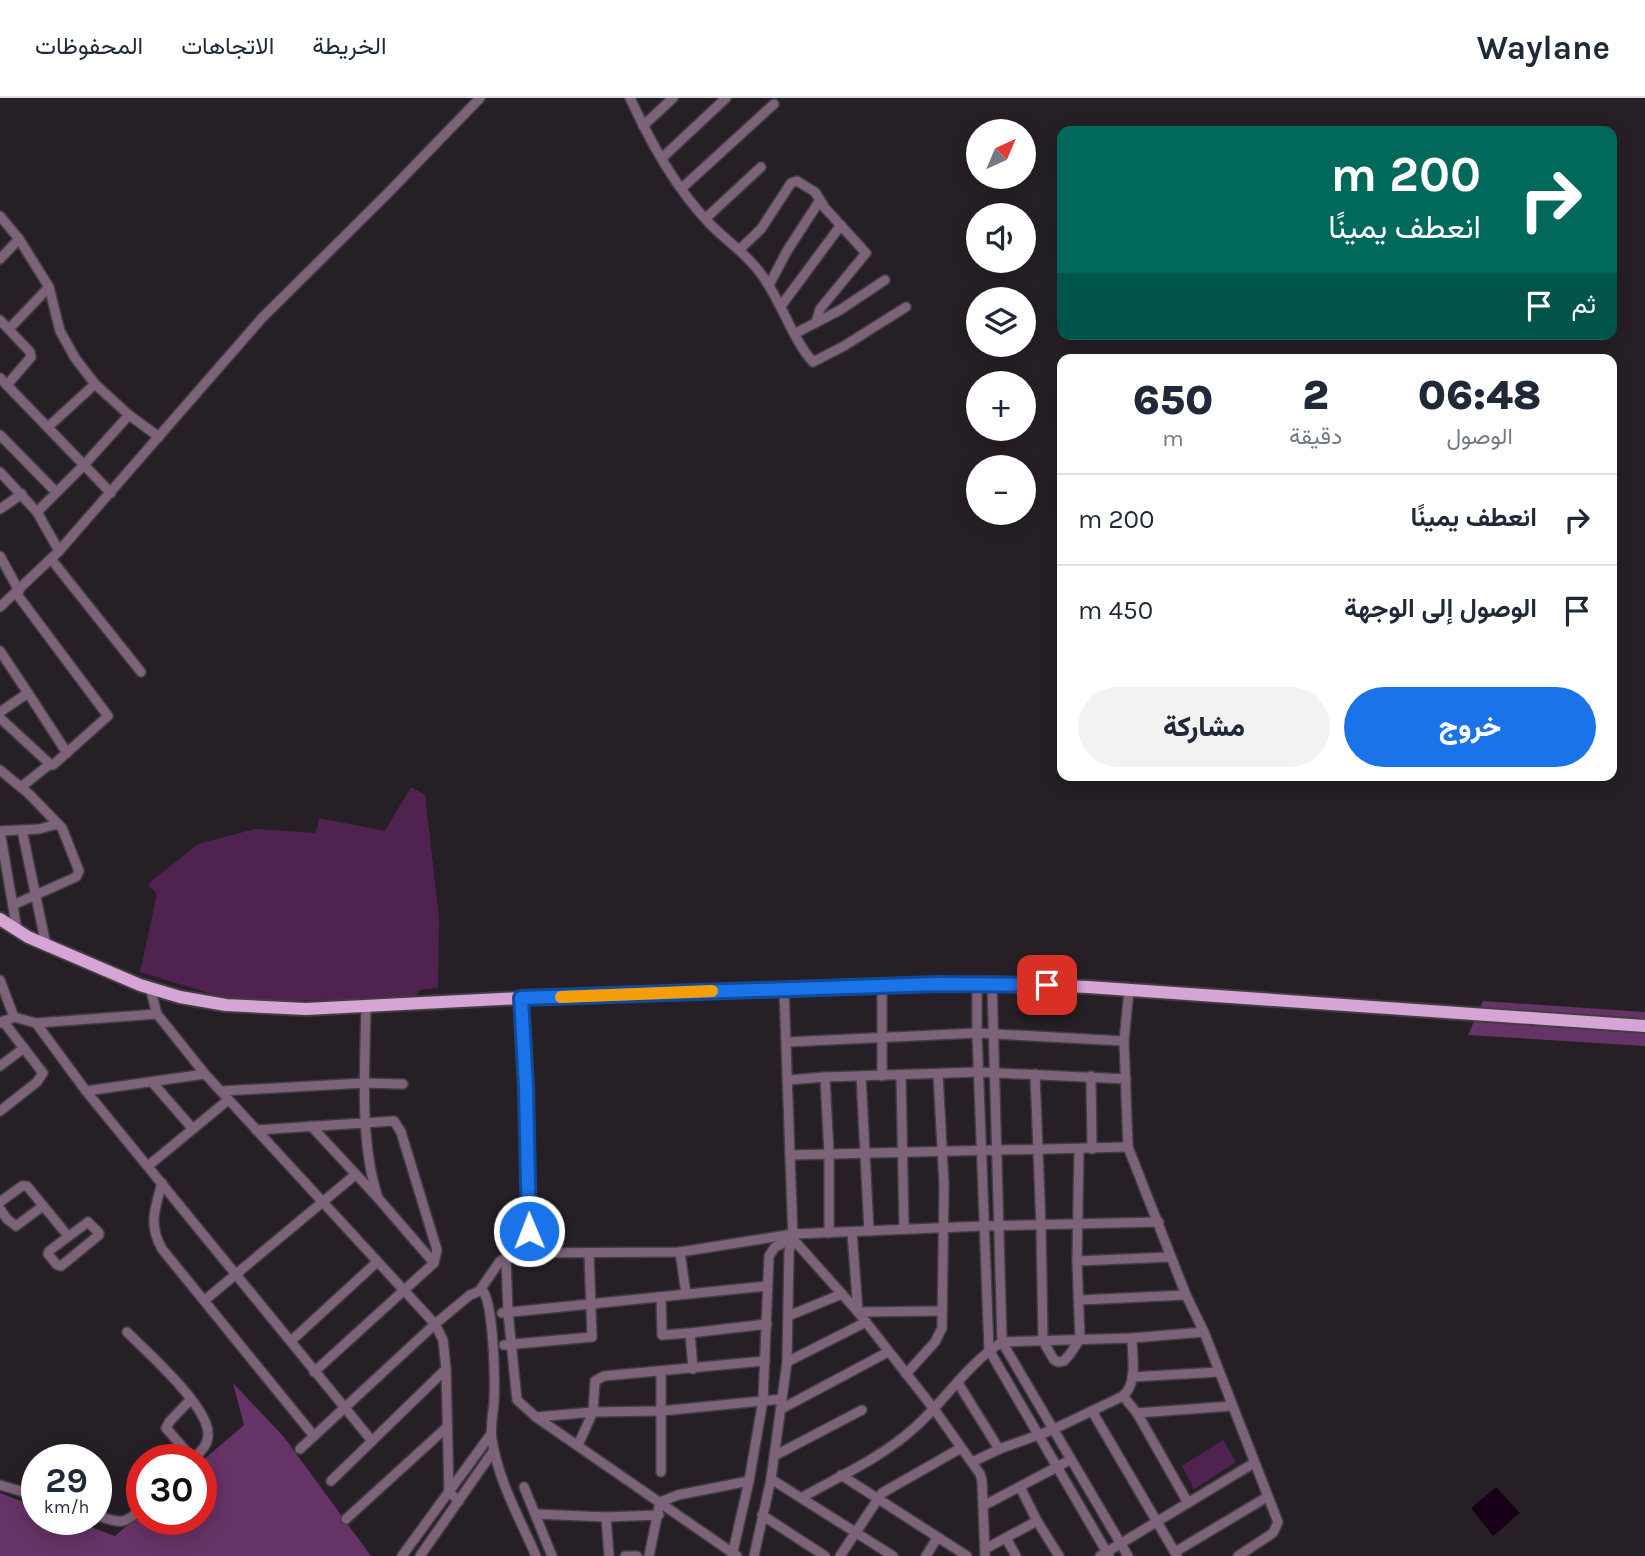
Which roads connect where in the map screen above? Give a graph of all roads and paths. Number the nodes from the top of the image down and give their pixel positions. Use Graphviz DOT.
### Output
graph roads {
  1 [pos="480,98"];
  2 [pos="630,98"];
  3 [pos="673,98"];
  4 [pos="726,98"];
  5 [pos="774,104"];
  6 [pos="643,126"];
  7 [pos="662,158"];
  8 [pos="761,167"];
  9 [pos="682,188"];
  10 [pos="820,200"];
  11 [pos="0,216"];
  12 [pos="706,218"];
  13 [pos="841,225"];
  14 [pos="19,239"];
  15 [pos="740,250"];
  16 [pos="0,259"];
  17 [pos="885,280"];
  18 [pos="769,285"];
  19 [pos="49,287"];
  20 [pos="781,306"];
  21 [pos="906,307"];
  22 [pos="0,320"];
  23 [pos="816,323"];
  24 [pos="9,329"];
  25 [pos="796,333"];
  26 [pos="3,382"];
  27 [pos="94,384"];
  28 [pos="129,415"];
  29 [pos="48,427"];
  30 [pos="0,435"];
  31 [pos="159,437"];
  32 [pos="84,465"];
  33 [pos="0,472"];
  34 [pos="56,492"];
  35 [pos="111,493"];
  36 [pos="22,494"];
  37 [pos="0,496"];
  38 [pos="3,507"];
  39 [pos="37,512"];
  40 [pos="59,551"];
  41 [pos="0,556"];
  42 [pos="51,559"];
  43 [pos="17,592"];
  44 [pos="0,606"];
  45 [pos="0,651"];
  46 [pos="141,672"];
  47 [pos="27,693"];
  48 [pos="0,712"];
  49 [pos="0,718"];
  50 [pos="67,753"];
  51 [pos="49,765"];
  52 [pos="0,770"];
  53 [pos="21,787"];
  54 [pos="58,824"];
  55 [pos="22,830"];
  56 [pos="0,831"];
  57 [pos="36,896"];
  58 [pos="13,905"];
  59 [pos="0,919"];
  60 [pos="17,930"];
  61 [pos="46,945"];
  62 [pos="0,980"];
  63 [pos="992,983"];
  64 [pos="977,984"];
  65 [pos="882,986"];
  66 [pos="150,988"];
  67 [pos="784,989"];
  68 [pos="1129,990"];
  69 [pos="521,998"];
  70 [pos="366,1007"];
  71 [pos="157,1014"];
  72 [pos="15,1017"];
  73 [pos="2,1022"];
  74 [pos="36,1023"];
  75 [pos="1645,1026"];
  76 [pos="977,1033"];
  77 [pos="992,1033"];
  78 [pos="881,1036"];
  79 [pos="1124,1041"];
  80 [pos="787,1042"];
  81 [pos="24,1048"];
  82 [pos="0,1066"];
  83 [pos="978,1072"];
  84 [pos="994,1073"];
  85 [pos="205,1074"];
  86 [pos="937,1074"];
  87 [pos="1035,1074"];
  88 [pos="861,1076"];
  89 [pos="882,1076"];
  90 [pos="901,1076"];
  91 [pos="1091,1076"];
  92 [pos="825,1077"];
  93 [pos="1126,1079"];
  94 [pos="788,1080"];
  95 [pos="152,1082"];
  96 [pos="364,1083"];
  97 [pos="403,1084"];
  98 [pos="86,1091"];
  99 [pos="221,1091"];
  100 [pos="228,1100"];
  101 [pos="0,1111"];
  102 [pos="367,1122"];
  103 [pos="311,1126"];
  104 [pos="192,1128"];
  105 [pos="257,1130"];
  106 [pos="1128,1147"];
  107 [pos="997,1149"];
  108 [pos="1039,1149"];
  109 [pos="1079,1149"];
  110 [pos="1092,1149"];
  111 [pos="982,1150"];
  112 [pos="942,1151"];
  113 [pos="904,1152"];
  114 [pos="865,1153"];
  115 [pos="829,1154"];
  116 [pos="790,1155"];
  117 [pos="148,1166"];
  118 [pos="355,1175"];
  119 [pos="162,1183"];
  120 [pos="377,1198"];
  121 [pos="0,1202"];
  122 [pos="322,1202"];
  123 [pos="43,1206"];
  124 [pos="0,1209"];
  125 [pos="3,1222"];
  126 [pos="1158,1222"];
  127 [pos="1077,1223"];
  128 [pos="984,1226"];
  129 [pos="999,1226"];
  130 [pos="1041,1226"];
  131 [pos="943,1228"];
  132 [pos="904,1229"];
  133 [pos="869,1231"];
  134 [pos="852,1232"];
  135 [pos="830,1233"];
  136 [pos="68,1236"];
  137 [pos="793,1237"];
  138 [pos="680,1252"];
  139 [pos="517,1253"];
  140 [pos="589,1254"];
  141 [pos="506,1258"];
  142 [pos="1170,1258"];
  143 [pos="1077,1261"];
  144 [pos="377,1262"];
  145 [pos="434,1263"];
  146 [pos="237,1274"];
  147 [pos="767,1286"];
  148 [pos="480,1290"];
  149 [pos="404,1292"];
  150 [pos="686,1294"];
  151 [pos="842,1294"];
  152 [pos="1186,1295"];
  153 [pos="662,1297"];
  154 [pos="205,1300"];
  155 [pos="1080,1300"];
  156 [pos="591,1304"];
  157 [pos="941,1311"];
  158 [pos="505,1312"];
  159 [pos="858,1312"];
  160 [pos="789,1316"];
  161 [pos="866,1322"];
  162 [pos="435,1324"];
  163 [pos="766,1324"];
  164 [pos="127,1332"];
  165 [pos="1204,1332"];
  166 [pos="690,1333"];
  167 [pos="1132,1338"];
  168 [pos="1080,1339"];
  169 [pos="1043,1340"];
  170 [pos="291,1341"];
  171 [pos="1002,1342"];
  172 [pos="508,1345"];
  173 [pos="989,1350"];
  174 [pos="888,1352"];
  175 [pos="765,1362"];
  176 [pos="787,1362"];
  177 [pos="446,1369"];
  178 [pos="693,1369"];
  179 [pos="314,1372"];
  180 [pos="661,1372"];
  181 [pos="1219,1372"];
  182 [pos="906,1374"];
  183 [pos="1132,1377"];
  184 [pos="958,1382"];
  185 [pos="1124,1395"];
  186 [pos="191,1399"];
  187 [pos="763,1400"];
  188 [pos="782,1404"];
  189 [pos="1232,1406"];
  190 [pos="345,1407"];
  191 [pos="934,1409"];
  192 [pos="862,1410"];
  193 [pos="661,1411"];
  194 [pos="1092,1411"];
  195 [pos="593,1412"];
  196 [pos="1137,1413"];
  197 [pos="536,1417"];
  198 [pos="446,1428"];
  199 [pos="1052,1430"];
  200 [pos="491,1434"];
  201 [pos="1037,1435"];
  202 [pos="314,1436"];
  203 [pos="372,1441"];
  204 [pos="179,1444"];
  205 [pos="205,1444"];
  206 [pos="578,1445"];
  207 [pos="961,1448"];
  208 [pos="300,1449"];
  209 [pos="999,1449"];
  210 [pos="494,1450"];
  211 [pos="774,1456"];
  212 [pos="1070,1460"];
  213 [pos="972,1462"];
  214 [pos="1254,1463"];
  215 [pos="1056,1467"];
  216 [pos="661,1472"];
  217 [pos="841,1475"];
  218 [pos="771,1479"];
  219 [pos="331,1480"];
  220 [pos="748,1481"];
  221 [pos="0,1485"];
  222 [pos="524,1487"];
  223 [pos="1020,1487"];
  224 [pos="21,1491"];
  225 [pos="449,1492"];
  226 [pos="1267,1497"];
  227 [pos="801,1498"];
  228 [pos="876,1499"];
  229 [pos="459,1501"];
  230 [pos="660,1502"];
  231 [pos="1188,1503"];
  232 [pos="983,1506"];
  233 [pos="535,1514"];
  234 [pos="659,1515"];
  235 [pos="762,1515"];
  236 [pos="606,1517"];
  237 [pos="346,1519"];
  238 [pos="1037,1521"];
  239 [pos="1156,1524"];
  240 [pos="856,1533"];
  241 [pos="937,1538"];
  242 [pos="1006,1538"];
  243 [pos="1121,1544"];
  244 [pos="985,1553"];
  245 [pos="1176,1554"];
  246 [pos="734,1555"];
  247 [pos="1105,1555"];
  248 [pos="402,1556"];
  249 [pos="420,1556"];
  250 [pos="536,1556"];
  251 [pos="552,1556"];
  252 [pos="609,1556"];
  253 [pos="625,1556"];
  254 [pos="637,1556"];
  255 [pos="649,1556"];
  256 [pos="754,1556"];
  257 [pos="825,1556"];
  258 [pos="840,1556"];
  259 [pos="893,1556"];
  260 [pos="926,1556"];
  261 [pos="967,1556"];
  262 [pos="1016,1556"];
  263 [pos="1059,1556"];
  264 [pos="1128,1556"];
  265 [pos="1238,1556"];
  1 -- 31 [label="street"];
  2 -- 6 [label="street"];
  3 -- 6 [label="street"];
  4 -- 7 [label="street"];
  5 -- 9 [label="street"];
  6 -- 7 [label="street"];
  7 -- 9 [label="street"];
  8 -- 12 [label="street"];
  9 -- 12 [label="street"];
  10 -- 13 [label="street"];
  10 -- 15 [label="street"];
  10 -- 18 [label="street"];
  11 -- 14 [label="street"];
  12 -- 15 [label="street"];
  13 -- 20 [label="street"];
  13 -- 23 [label="street"];
  14 -- 16 [label="street"];
  14 -- 19 [label="street"];
  15 -- 18 [label="street"];
  17 -- 23 [label="street"];
  18 -- 20 [label="street"];
  19 -- 24 [label="street"];
  19 -- 27 [label="street"];
  20 -- 25 [label="street"];
  21 -- 25 [label="street"];
  22 -- 24 [label="street"];
  23 -- 25 [label="street"];
  24 -- 26 [label="street"];
  26 -- 29 [label="street"];
  27 -- 28 [label="street"];
  27 -- 29 [label="street"];
  28 -- 31 [label="street"];
  28 -- 32 [label="street"];
  29 -- 32 [label="street"];
  30 -- 34 [label="street"];
  31 -- 35 [label="street"];
  32 -- 34 [label="street"];
  32 -- 35 [label="street"];
  33 -- 36 [label="street"];
  34 -- 39 [label="street"];
  35 -- 40 [label="street"];
  36 -- 38 [label="street"];
  36 -- 39 [label="street"];
  37 -- 38 [label="street"];
  39 -- 40 [label="street"];
  40 -- 42 [label="street"];
  41 -- 43 [label="street"];
  42 -- 43 [label="street"];
  42 -- 46 [label="street"];
  43 -- 44 [label="street"];
  43 -- 50 [label="street"];
  45 -- 47 [label="street"];
  47 -- 48 [label="street"];
  47 -- 50 [label="street"];
  49 -- 51 [label="street"];
  50 -- 51 [label="street"];
  51 -- 53 [label="street"];
  52 -- 53 [label="street"];
  53 -- 54 [label="street"];
  54 -- 55 [label="street"];
  54 -- 57 [label="street"];
  55 -- 56 [label="street"];
  55 -- 57 [label="street"];
  56 -- 58 [label="street"];
  57 -- 58 [label="street"];
  57 -- 61 [label="street"];
  58 -- 60 [label="street"];
  59 -- 60 [label="main road"];
  60 -- 61 [label="main road"];
  61 -- 66 [label="main road"];
  62 -- 72 [label="street"];
  63 -- 64 [label="main road"];
  63 -- 68 [label="main road"];
  63 -- 77 [label="street"];
  64 -- 65 [label="main road"];
  64 -- 76 [label="street"];
  65 -- 67 [label="main road"];
  65 -- 78 [label="street"];
  66 -- 70 [label="main road"];
  66 -- 71 [label="street"];
  67 -- 69 [label="main road"];
  67 -- 80 [label="street"];
  68 -- 75 [label="main road"];
  68 -- 79 [label="street"];
  69 -- 70 [label="main road"];
  69 -- 139 [label="street"];
  70 -- 96 [label="street"];
  71 -- 74 [label="street"];
  71 -- 85 [label="street"];
  72 -- 73 [label="street"];
  72 -- 74 [label="street"];
  73 -- 81 [label="street"];
  74 -- 98 [label="street"];
  76 -- 77 [label="street"];
  76 -- 78 [label="street"];
  76 -- 83 [label="street"];
  77 -- 79 [label="street"];
  77 -- 84 [label="street"];
  78 -- 80 [label="street"];
  78 -- 89 [label="street"];
  79 -- 93 [label="street"];
  80 -- 94 [label="street"];
  81 -- 82 [label="street"];
  81 -- 101 [label="street"];
  83 -- 84 [label="street"];
  83 -- 86 [label="street"];
  83 -- 111 [label="street"];
  84 -- 87 [label="street"];
  84 -- 107 [label="street"];
  85 -- 95 [label="street"];
  85 -- 99 [label="street"];
  86 -- 90 [label="street"];
  86 -- 112 [label="street"];
  87 -- 91 [label="street"];
  87 -- 108 [label="street"];
  88 -- 89 [label="street"];
  88 -- 92 [label="street"];
  88 -- 114 [label="street"];
  89 -- 90 [label="street"];
  90 -- 113 [label="street"];
  91 -- 93 [label="street"];
  91 -- 110 [label="street"];
  92 -- 94 [label="street"];
  92 -- 115 [label="street"];
  93 -- 106 [label="street"];
  94 -- 116 [label="street"];
  95 -- 98 [label="street"];
  95 -- 104 [label="street"];
  96 -- 97 [label="street"];
  96 -- 99 [label="street"];
  96 -- 102 [label="street"];
  98 -- 117 [label="street"];
  99 -- 100 [label="street"];
  100 -- 104 [label="street"];
  100 -- 105 [label="street"];
  102 -- 103 [label="street"];
  102 -- 120 [label="street"];
  102 -- 145 [label="street"];
  103 -- 105 [label="street"];
  103 -- 118 [label="street"];
  104 -- 117 [label="street"];
  105 -- 122 [label="street"];
  106 -- 110 [label="street"];
  106 -- 126 [label="street"];
  107 -- 108 [label="street"];
  107 -- 111 [label="street"];
  107 -- 129 [label="street"];
  108 -- 109 [label="street"];
  108 -- 130 [label="street"];
  109 -- 110 [label="street"];
  109 -- 127 [label="street"];
  111 -- 112 [label="street"];
  111 -- 128 [label="street"];
  112 -- 113 [label="street"];
  112 -- 131 [label="street"];
  113 -- 114 [label="street"];
  113 -- 132 [label="street"];
  114 -- 115 [label="street"];
  114 -- 133 [label="street"];
  115 -- 116 [label="street"];
  115 -- 135 [label="street"];
  116 -- 137 [label="street"];
  117 -- 119 [label="street"];
  118 -- 120 [label="street"];
  118 -- 122 [label="street"];
  119 -- 146 [label="street"];
  119 -- 154 [label="street"];
  120 -- 145 [label="street"];
  121 -- 123 [label="street"];
  122 -- 144 [label="street"];
  122 -- 146 [label="street"];
  123 -- 125 [label="street"];
  123 -- 136 [label="street"];
  124 -- 125 [label="street"];
  126 -- 127 [label="street"];
  126 -- 142 [label="street"];
  127 -- 130 [label="street"];
  127 -- 143 [label="street"];
  128 -- 129 [label="street"];
  128 -- 131 [label="street"];
  128 -- 173 [label="street"];
  129 -- 130 [label="street"];
  129 -- 171 [label="street"];
  130 -- 169 [label="street"];
  131 -- 132 [label="street"];
  131 -- 157 [label="street"];
  132 -- 133 [label="street"];
  133 -- 134 [label="street"];
  134 -- 135 [label="street"];
  134 -- 159 [label="street"];
  135 -- 137 [label="street"];
  136 -- 136 [label="street"];
  137 -- 138 [label="street"];
  137 -- 147 [label="street"];
  137 -- 151 [label="street"];
  137 -- 160 [label="street"];
  138 -- 140 [label="street"];
  138 -- 150 [label="street"];
  139 -- 140 [label="street"];
  139 -- 141 [label="street"];
  140 -- 156 [label="street"];
  141 -- 148 [label="street"];
  141 -- 158 [label="street"];
  142 -- 143 [label="street"];
  142 -- 152 [label="street"];
  143 -- 155 [label="street"];
  144 -- 149 [label="street"];
  144 -- 170 [label="street"];
  145 -- 149 [label="street"];
  146 -- 154 [label="street"];
  146 -- 170 [label="street"];
  147 -- 150 [label="street"];
  147 -- 163 [label="street"];
  148 -- 162 [label="street"];
  148 -- 200 [label="street"];
  149 -- 162 [label="street"];
  149 -- 179 [label="street"];
  150 -- 153 [label="street"];
  151 -- 159 [label="street"];
  151 -- 160 [label="street"];
  152 -- 155 [label="street"];
  152 -- 165 [label="street"];
  153 -- 156 [label="street"];
  153 -- 166 [label="street"];
  154 -- 202 [label="street"];
  155 -- 168 [label="street"];
  156 -- 158 [label="street"];
  156 -- 172 [label="street"];
  157 -- 159 [label="street"];
  157 -- 182 [label="street"];
  158 -- 172 [label="street"];
  159 -- 161 [label="street"];
  160 -- 176 [label="street"];
  161 -- 174 [label="street"];
  161 -- 176 [label="street"];
  162 -- 177 [label="street"];
  162 -- 190 [label="street"];
  163 -- 166 [label="street"];
  163 -- 175 [label="street"];
  164 -- 186 [label="street"];
  165 -- 167 [label="street"];
  165 -- 181 [label="street"];
  166 -- 178 [label="street"];
  167 -- 168 [label="street"];
  167 -- 183 [label="street"];
  168 -- 169 [label="street"];
  168 -- 169 [label="street"];
  169 -- 171 [label="street"];
  170 -- 179 [label="street"];
  171 -- 173 [label="street"];
  171 -- 199 [label="street"];
  172 -- 197 [label="street"];
  173 -- 184 [label="street"];
  173 -- 201 [label="street"];
  174 -- 182 [label="street"];
  174 -- 188 [label="street"];
  175 -- 178 [label="street"];
  175 -- 187 [label="street"];
  176 -- 188 [label="street"];
  177 -- 198 [label="street"];
  177 -- 203 [label="street"];
  178 -- 180 [label="street"];
  179 -- 190 [label="street"];
  180 -- 193 [label="street"];
  180 -- 195 [label="street"];
  181 -- 183 [label="street"];
  181 -- 189 [label="street"];
  182 -- 191 [label="street"];
  183 -- 185 [label="street"];
  184 -- 191 [label="street"];
  184 -- 209 [label="street"];
  185 -- 194 [label="street"];
  185 -- 196 [label="street"];
  186 -- 204 [label="street"];
  186 -- 205 [label="street"];
  187 -- 188 [label="street"];
  187 -- 193 [label="street"];
  187 -- 220 [label="street"];
  188 -- 211 [label="street"];
  189 -- 196 [label="street"];
  189 -- 214 [label="street"];
  190 -- 202 [label="street"];
  190 -- 203 [label="street"];
  191 -- 207 [label="street"];
  191 -- 217 [label="street"];
  192 -- 211 [label="street"];
  193 -- 195 [label="street"];
  193 -- 216 [label="street"];
  194 -- 199 [label="street"];
  194 -- 239 [label="street"];
  195 -- 197 [label="street"];
  195 -- 206 [label="street"];
  196 -- 231 [label="street"];
  197 -- 206 [label="street"];
  198 -- 225 [label="street"];
  198 -- 237 [label="street"];
  199 -- 201 [label="street"];
  199 -- 212 [label="street"];
  200 -- 210 [label="street"];
  200 -- 225 [label="street"];
  201 -- 209 [label="street"];
  201 -- 215 [label="street"];
  202 -- 208 [label="street"];
  203 -- 219 [label="street"];
  206 -- 230 [label="street"];
  207 -- 213 [label="street"];
  207 -- 228 [label="street"];
  209 -- 213 [label="street"];
  210 -- 229 [label="street"];
  210 -- 250 [label="street"];
  211 -- 218 [label="street"];
  212 -- 215 [label="street"];
  212 -- 243 [label="street"];
  213 -- 232 [label="street"];
  214 -- 226 [label="street"];
  214 -- 231 [label="street"];
  215 -- 223 [label="street"];
  215 -- 247 [label="street"];
  217 -- 227 [label="street"];
  217 -- 228 [label="street"];
  218 -- 227 [label="street"];
  218 -- 235 [label="street"];
  220 -- 230 [label="street"];
  220 -- 246 [label="street"];
  221 -- 224 [label="street"];
  222 -- 233 [label="street"];
  223 -- 232 [label="street"];
  223 -- 238 [label="street"];
  225 -- 229 [label="street"];
  225 -- 248 [label="street"];
  226 -- 245 [label="street"];
  226 -- 265 [label="street"];
  227 -- 240 [label="street"];
  228 -- 240 [label="street"];
  228 -- 241 [label="street"];
  229 -- 249 [label="street"];
  230 -- 234 [label="street"];
  230 -- 246 [label="street"];
  231 -- 239 [label="street"];
  232 -- 244 [label="street"];
  233 -- 236 [label="street"];
  233 -- 251 [label="street"];
  234 -- 236 [label="street"];
  234 -- 255 [label="street"];
  235 -- 256 [label="street"];
  235 -- 257 [label="street"];
  236 -- 252 [label="street"];
  238 -- 242 [label="street"];
  238 -- 263 [label="street"];
  239 -- 243 [label="street"];
  239 -- 245 [label="street"];
  240 -- 258 [label="street"];
  240 -- 259 [label="street"];
  241 -- 260 [label="street"];
  241 -- 261 [label="street"];
  242 -- 244 [label="street"];
  242 -- 262 [label="street"];
  243 -- 247 [label="street"];
  243 -- 264 [label="street"];
  253 -- 254 [label="street"];
}
